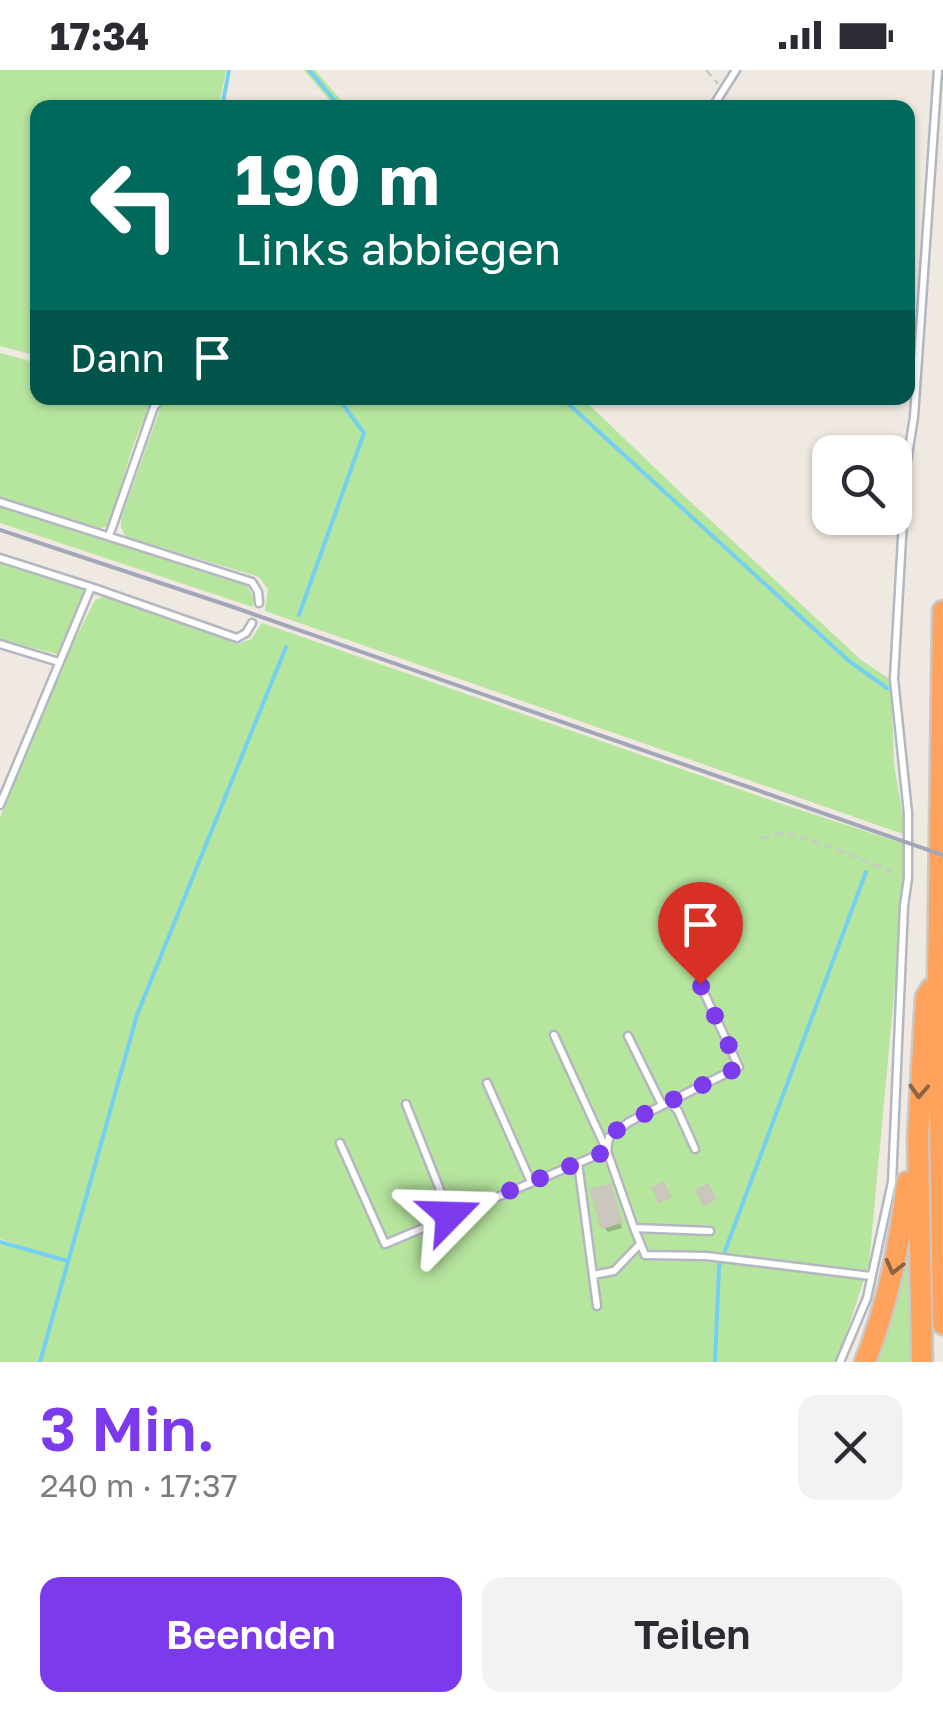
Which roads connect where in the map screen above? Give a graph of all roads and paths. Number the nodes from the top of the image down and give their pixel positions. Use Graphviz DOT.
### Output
graph roads {
  1 [pos="706,70"];
  2 [pos="736,70"];
  3 [pos="938,70"];
  4 [pos="723,89"];
  5 [pos="717,100"];
  6 [pos="915,403"];
  7 [pos="156,405"];
  8 [pos="915,405"];
  9 [pos="0,502"];
  10 [pos="108,536"];
  11 [pos="0,558"];
  12 [pos="92,587"];
  13 [pos="258,603"];
  14 [pos="943,611"];
  15 [pos="252,623"];
  16 [pos="0,644"];
  17 [pos="58,662"];
  18 [pos="0,804"];
  19 [pos="762,838"];
  20 [pos="908,878"];
  21 [pos="938,979"];
  22 [pos="700,984"];
  23 [pos="554,1035"];
  24 [pos="628,1036"];
  25 [pos="487,1083"];
  26 [pos="666,1103"];
  27 [pos="406,1104"];
  28 [pos="918,1138"];
  29 [pos="340,1143"];
  30 [pos="695,1149"];
  31 [pos="607,1151"];
  32 [pos="578,1163"];
  33 [pos="531,1182"];
  34 [pos="450,1215"];
  35 [pos="634,1228"];
  36 [pos="710,1231"];
  37 [pos="641,1244"];
  38 [pos="593,1275"];
  39 [pos="871,1276"];
  40 [pos="597,1306"];
  41 [pos="943,1324"];
  42 [pos="840,1362"];
  43 [pos="865,1362"];
  44 [pos="922,1362"];
  1 -- 4 [label="path"];
  2 -- 4 [label="lane"];
  3 -- 6 [label="lane"];
  4 -- 5 [label="lane"];
  7 -- 10 [label="lane"];
  8 -- 20 [label="lane"];
  9 -- 10 [label="lane"];
  10 -- 13 [label="lane"];
  11 -- 12 [label="lane"];
  12 -- 15 [label="lane"];
  12 -- 17 [label="lane"];
  14 -- 21 [label="highway"];
  16 -- 17 [label="lane"];
  17 -- 18 [label="lane"];
  19 -- 20 [label="path"];
  20 -- 39 [label="lane"];
  21 -- 28 [label="highway, one-way"];
  21 -- 41 [label="highway"];
  22 -- 26 [label="lane"];
  23 -- 31 [label="lane"];
  24 -- 26 [label="lane"];
  25 -- 33 [label="lane"];
  26 -- 30 [label="lane"];
  26 -- 31 [label="lane"];
  27 -- 34 [label="lane"];
  28 -- 43 [label="highway, one-way"];
  28 -- 44 [label="highway"];
  29 -- 34 [label="lane"];
  31 -- 32 [label="lane"];
  31 -- 35 [label="lane"];
  32 -- 33 [label="lane"];
  32 -- 38 [label="lane"];
  33 -- 34 [label="lane"];
  35 -- 36 [label="lane"];
  35 -- 37 [label="lane"];
  37 -- 38 [label="lane"];
  37 -- 39 [label="lane"];
  38 -- 40 [label="lane"];
  39 -- 42 [label="lane"];
}
